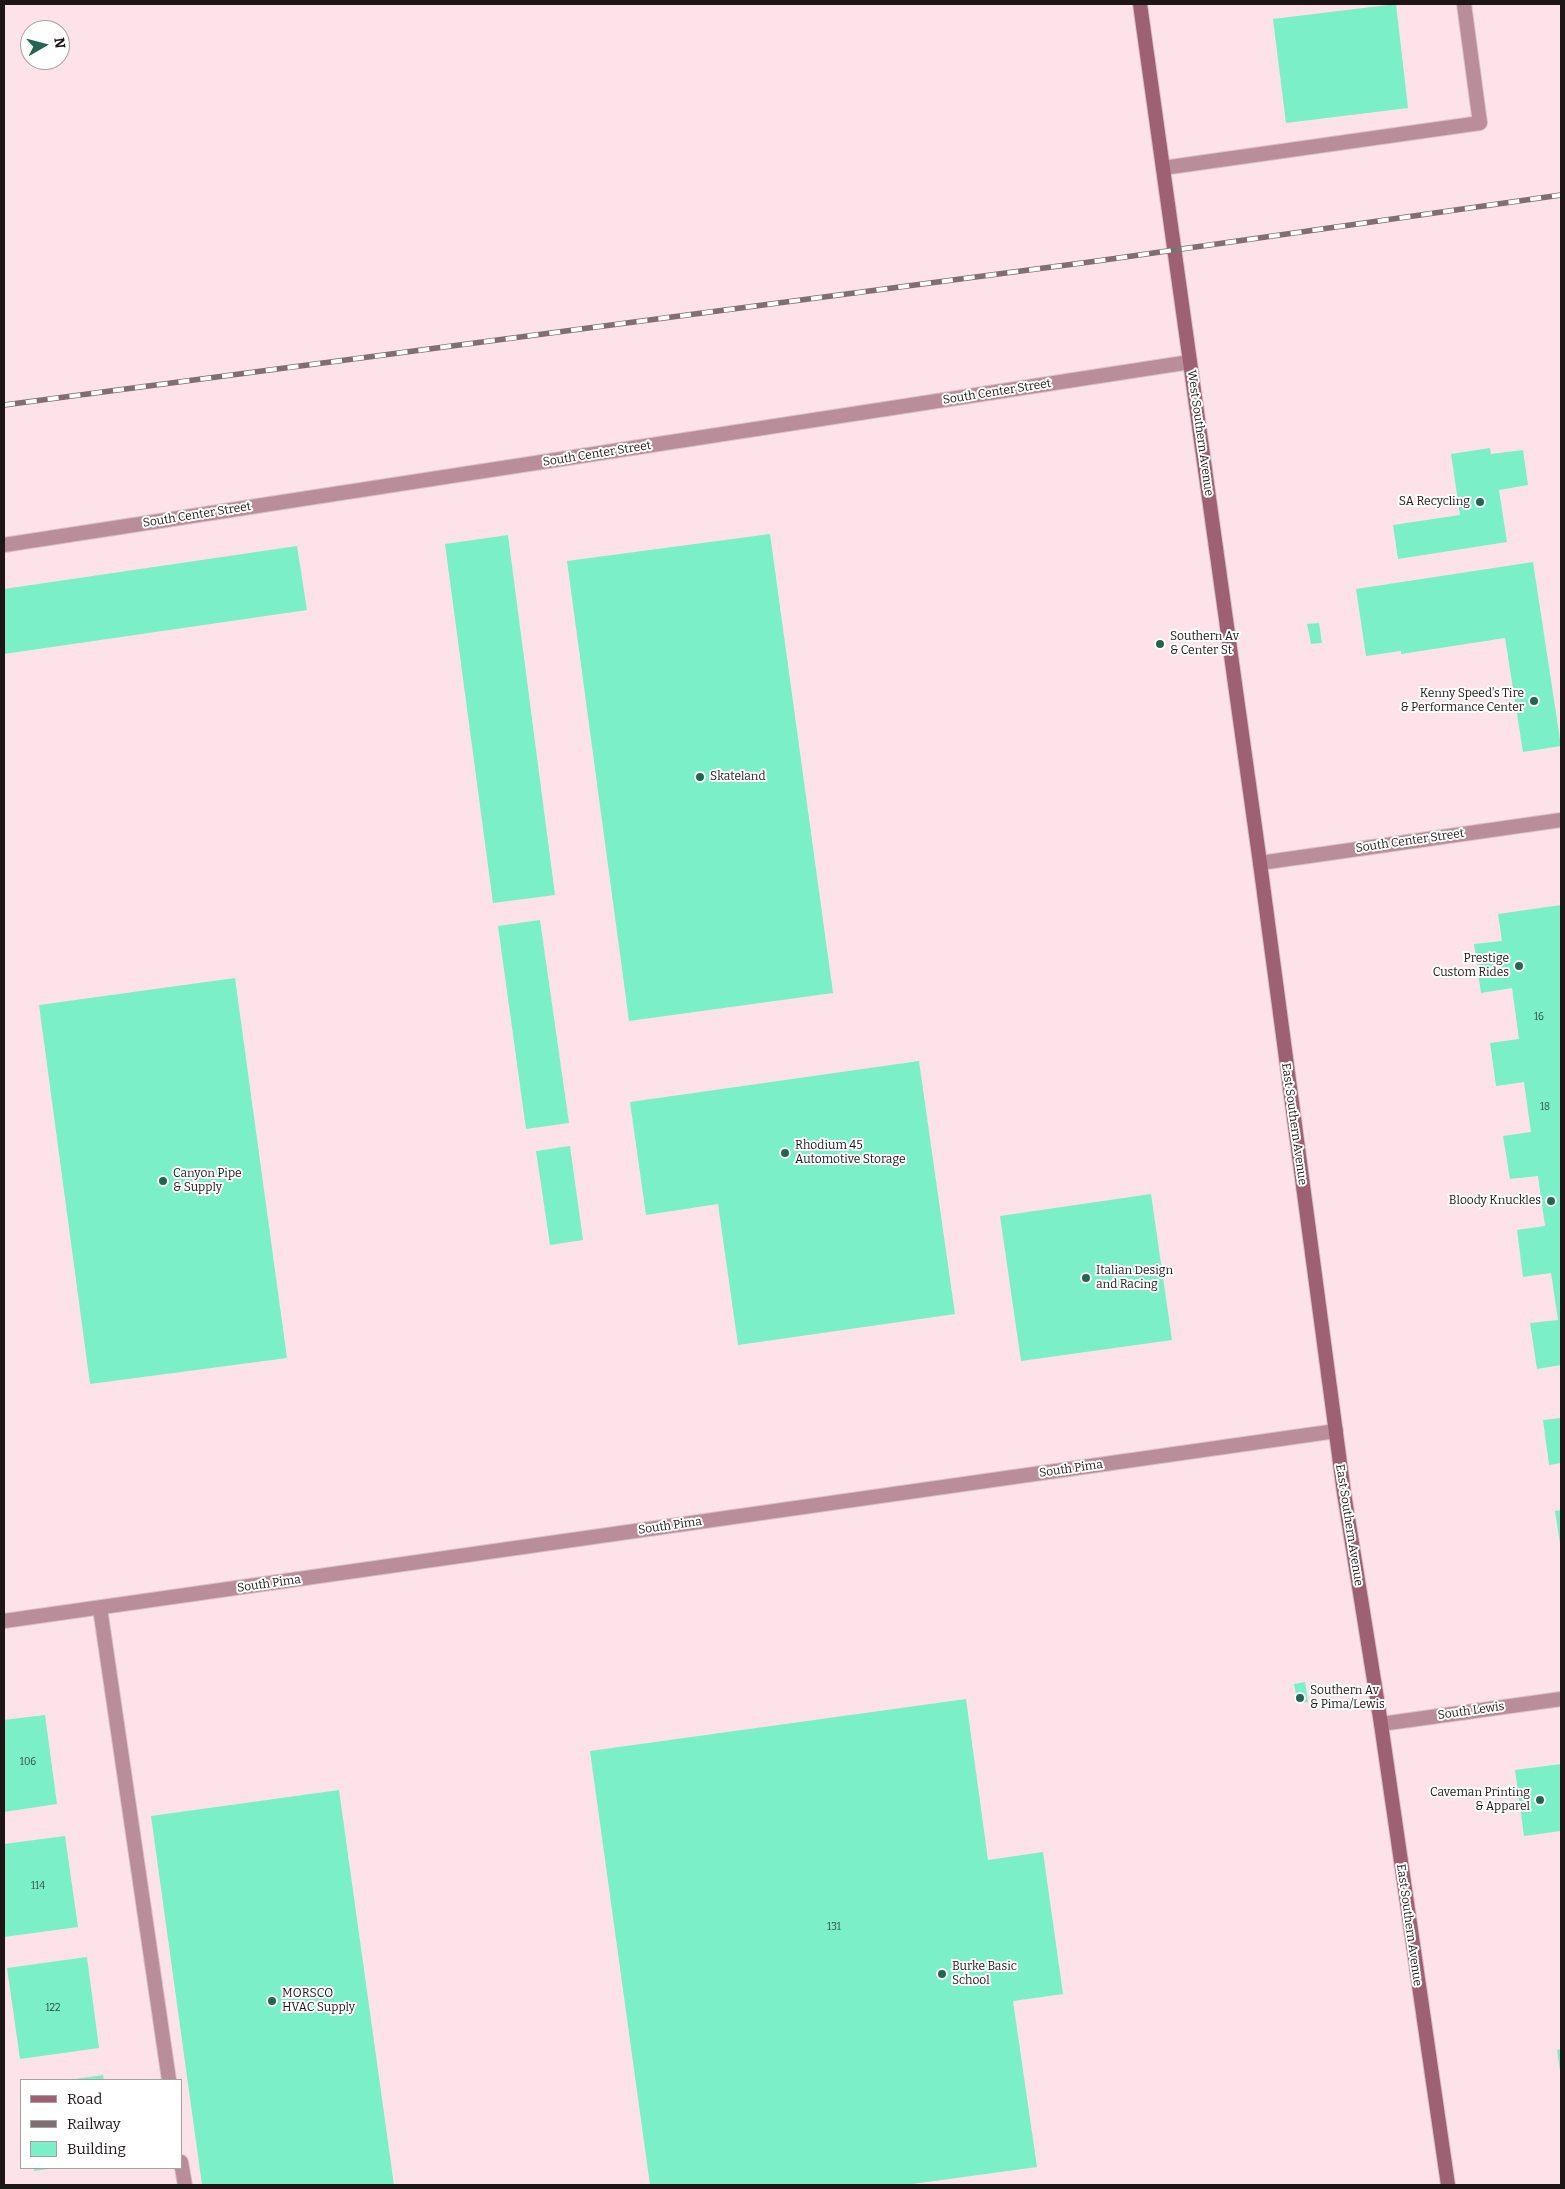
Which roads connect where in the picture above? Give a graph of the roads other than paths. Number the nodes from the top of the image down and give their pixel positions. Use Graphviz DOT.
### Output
graph roads {
  1 [pos="1140,4"];
  2 [pos="1464,4"];
  3 [pos="1163,168"];
  4 [pos="1190,362"];
  5 [pos="4,545"];
  6 [pos="1561,820"];
  7 [pos="1260,863"];
  8 [pos="1336,1431"];
  9 [pos="100,1608"];
  10 [pos="4,1621"];
  11 [pos="1561,1699"];
  12 [pos="1380,1724"];
  13 [pos="169,2079"];
  14 [pos="182,2168"];
  15 [pos="185,2185"];
  16 [pos="1448,2185"];
  1 -- 3 [label="main road, West Southern Avenue"];
  2 -- 3 [label="street"];
  3 -- 4 [label="main road, West Southern Avenue"];
  4 -- 5 [label="street, South Center Street"];
  4 -- 7 [label="main road, West Southern Avenue"];
  6 -- 7 [label="street, South Center Street"];
  7 -- 8 [label="main road, East Southern Avenue"];
  8 -- 9 [label="street, South Pima"];
  8 -- 12 [label="main road, East Southern Avenue"];
  9 -- 10 [label="street, South Pima"];
  9 -- 13 [label="street"];
  11 -- 12 [label="street, South Lewis"];
  12 -- 16 [label="main road, East Southern Avenue"];
  14 -- 15 [label="street"];
}
